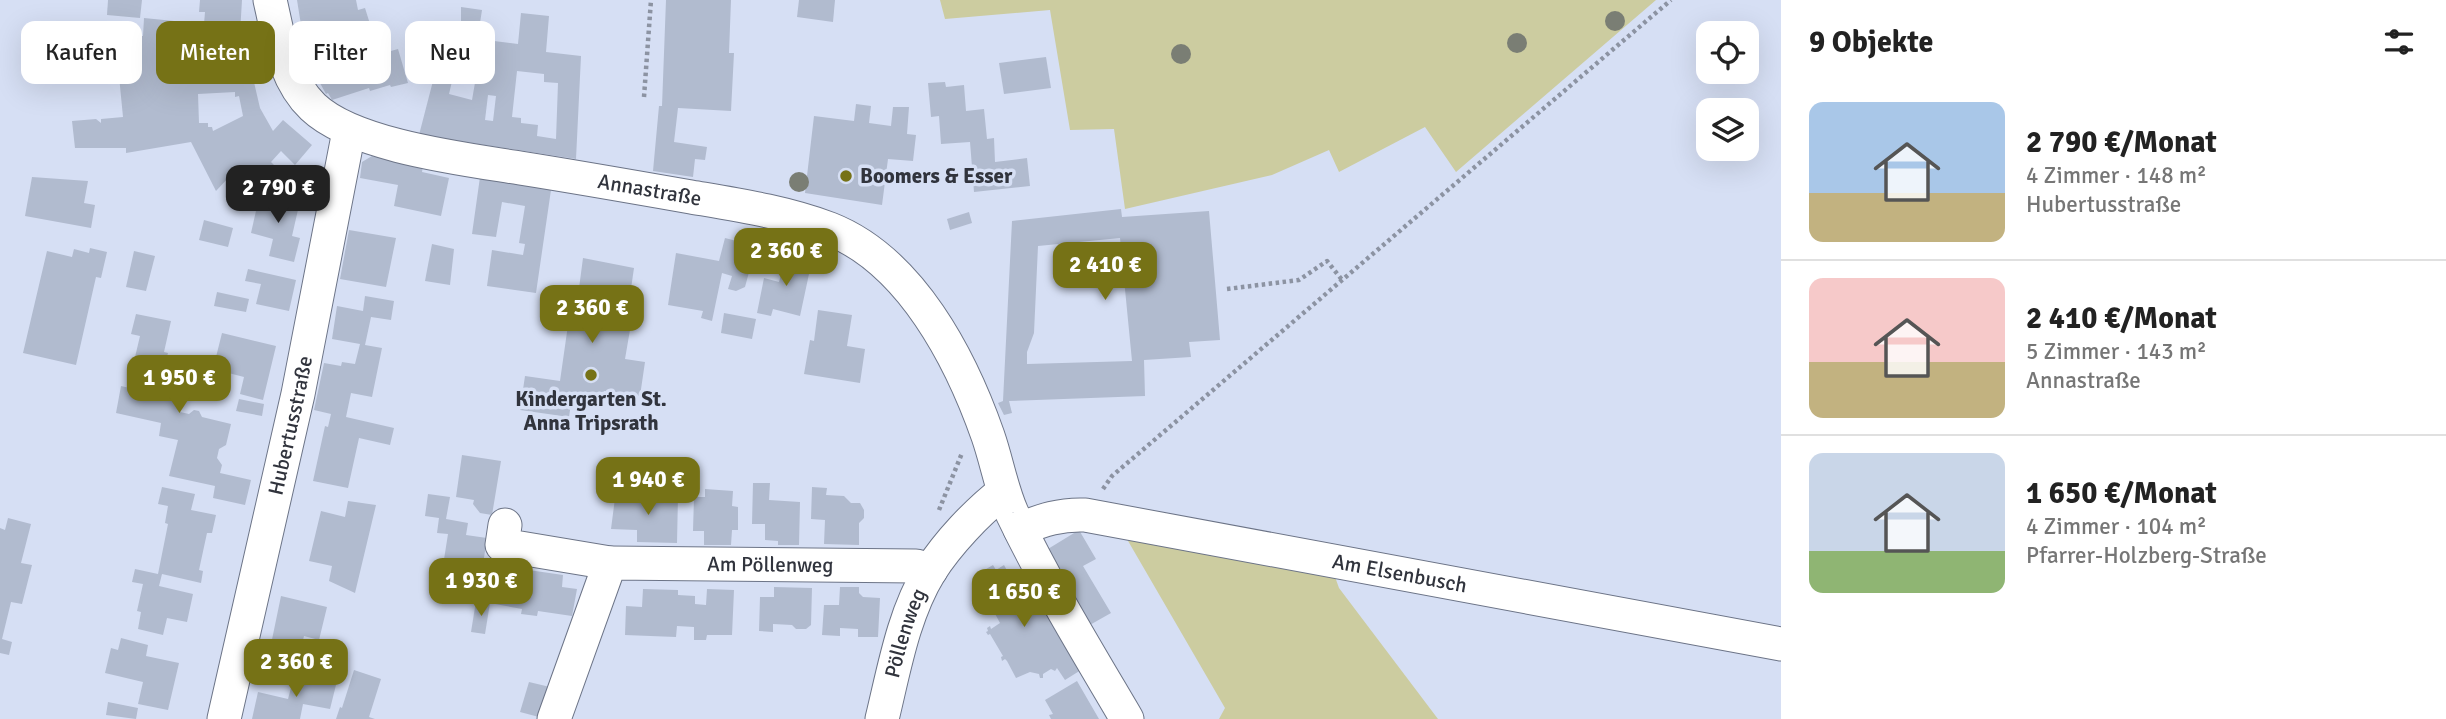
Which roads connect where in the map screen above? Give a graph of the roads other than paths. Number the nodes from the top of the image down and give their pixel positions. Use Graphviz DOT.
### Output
graph roads {
  1 [pos="270,0"];
  2 [pos="349,131"];
  3 [pos="1003,492"];
  4 [pos="505,525"];
  5 [pos="1020,529"];
  6 [pos="610,563"];
  7 [pos="931,570"];
  8 [pos="1781,644"];
  9 [pos="224,719"];
  10 [pos="554,719"];
  11 [pos="882,719"];
  12 [pos="1127,719"];
  1 -- 2 [label="street, Annastraße"];
  2 -- 3 [label="street, Annastraße"];
  2 -- 9 [label="street, Hubertusstraße"];
  3 -- 5 [label="street, Annastraße"];
  3 -- 7 [label="street, Pöllenweg"];
  4 -- 6 [label="street, Am Pöllenweg"];
  5 -- 8 [label="street, Am Elsenbusch"];
  5 -- 12 [label="street, Annastraße"];
  6 -- 7 [label="street, Am Pöllenweg"];
  6 -- 10 [label="street"];
  7 -- 11 [label="street, Pöllenweg"];
}
